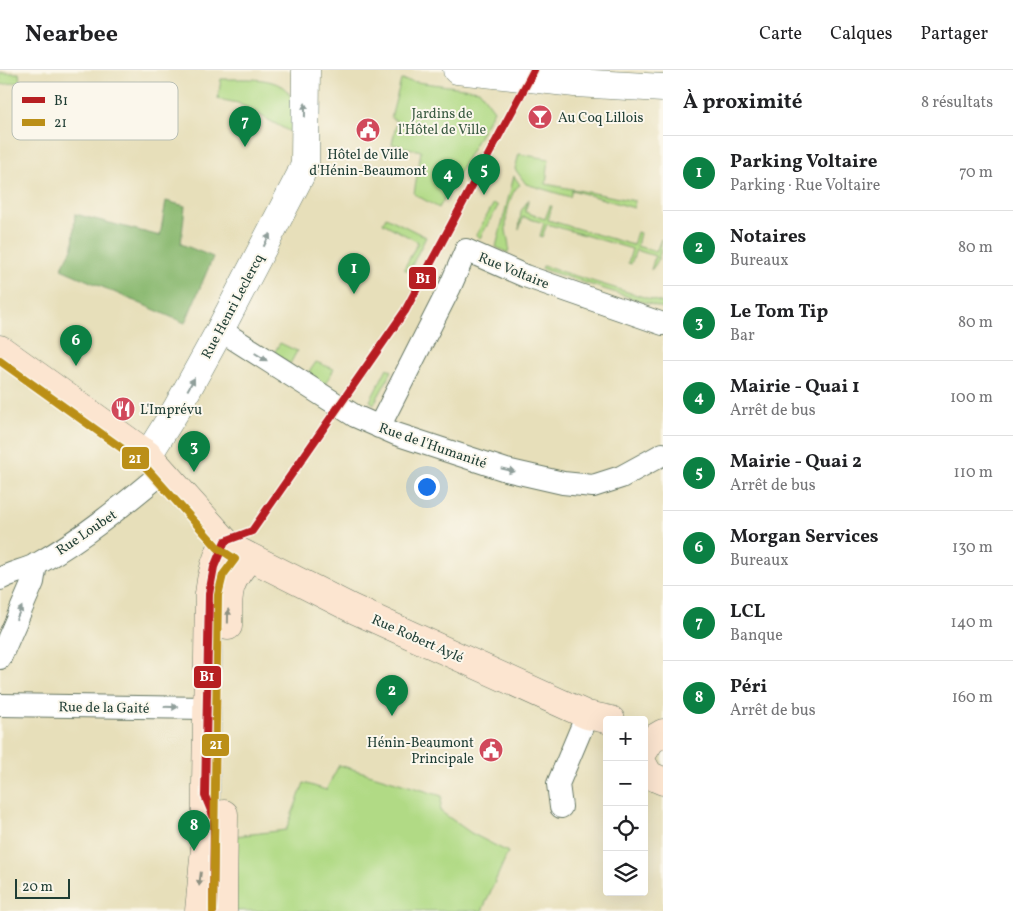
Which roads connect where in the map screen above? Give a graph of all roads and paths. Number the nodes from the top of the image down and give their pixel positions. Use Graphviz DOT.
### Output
graph roads {
  1 [pos="306,70"];
  2 [pos="457,70"];
  3 [pos="532,74"];
  4 [pos="663,88"];
  5 [pos="663,324"];
  6 [pos="220,330"];
  7 [pos="0,349"];
  8 [pos="379,427"];
  9 [pos="663,454"];
  10 [pos="155,463"];
  11 [pos="225,541"];
  12 [pos="250,557"];
  13 [pos="36,564"];
  14 [pos="0,579"];
  15 [pos="0,658"];
  16 [pos="0,705"];
  17 [pos="207,708"];
  18 [pos="599,718"];
  19 [pos="648,773"];
  20 [pos="663,781"];
  21 [pos="561,807"];
  22 [pos="199,911"];
  23 [pos="223,911"];
  6 -- 1 [label="street, Rue Henri Leclercq, one-way"];
  2 -- 3 [label="street"];
  3 -- 4 [label="street"];
  5 -- 8 [label="street, Rue Voltaire"];
  6 -- 8 [label="street, Rue de l'Humanité, one-way"];
  10 -- 6 [label="street, Rue Henri Leclercq, one-way"];
  7 -- 10 [label="main road, Rue Robert Aylé"];
  8 -- 9 [label="street, Rue de l'Humanité, one-way"];
  10 -- 11 [label="main road, Rue Robert Aylé"];
  10 -- 13 [label="street, Rue Loubet"];
  11 -- 12 [label="main road, Rue Robert Aylé"];
  11 -- 17 [label="main road"];
  12 -- 18 [label="main road, Rue Robert Aylé"];
  23 -- 12 [label="main road, one-way"];
  13 -- 14 [label="street, Rue Loubet"];
  15 -- 13 [label="street, one-way"];
  16 -- 17 [label="street, Rue de la Gaité, one-way"];
  17 -- 22 [label="main road, one-way"];
  18 -- 21 [label="street"];
  19 -- 20 [label="main road"];
}
